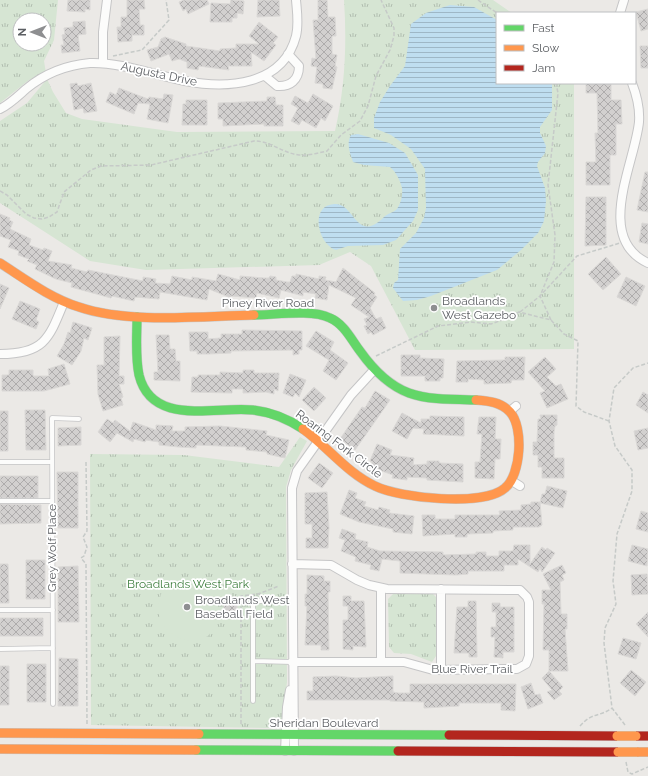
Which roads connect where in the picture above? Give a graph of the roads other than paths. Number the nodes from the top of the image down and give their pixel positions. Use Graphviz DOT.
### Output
graph roads {
  1 [pos="107,0"];
  2 [pos="296,0"];
  3 [pos="624,0"];
  4 [pos="620,12"];
  5 [pos="288,54"];
  6 [pos="103,59"];
  7 [pos="265,76"];
  8 [pos="632,84"];
  9 [pos="0,109"];
  10 [pos="0,263"];
  11 [pos="648,263"];
  12 [pos="64,302"];
  13 [pos="137,317"];
  14 [pos="0,354"];
  15 [pos="372,367"];
  16 [pos="513,408"];
  17 [pos="79,418"];
  18 [pos="318,441"];
  19 [pos="0,462"];
  20 [pos="52,462"];
  21 [pos="52,500"];
  22 [pos="0,501"];
  23 [pos="292,564"];
  24 [pos="381,588"];
  25 [pos="441,589"];
  26 [pos="292,601"];
  27 [pos="0,610"];
  28 [pos="53,610"];
  29 [pos="53,648"];
  30 [pos="0,649"];
  31 [pos="253,661"];
  32 [pos="292,662"];
  33 [pos="381,662"];
  34 [pos="441,670"];
  35 [pos="253,701"];
  36 [pos="53,704"];
  37 [pos="0,733"];
  38 [pos="290,735"];
  39 [pos="648,736"];
  40 [pos="0,749"];
  41 [pos="289,751"];
  42 [pos="648,752"];
  1 -- 6 [label="street"];
  2 -- 5 [label="street, Augusta Drive"];
  3 -- 4 [label="street"];
  5 -- 7 [label="street, Augusta Drive"];
  5 -- 7 [label="street"];
  6 -- 7 [label="street, Augusta Drive"];
  6 -- 9 [label="street, Augusta Drive"];
  8 -- 11 [label="street"];
  10 -- 12 [label="main road, Piney River Road"];
  12 -- 13 [label="main road, Piney River Road"];
  12 -- 14 [label="street"];
  13 -- 15 [label="main road, Piney River Road"];
  13 -- 18 [label="main road, Roaring Fork Circle"];
  15 -- 16 [label="main road, Piney River Road"];
  15 -- 18 [label="street"];
  16 -- 18 [label="main road, Roaring Fork Circle"];
  17 -- 20 [label="lane, Grey Wolf Place"];
  18 -- 23 [label="street"];
  19 -- 20 [label="lane"];
  20 -- 21 [label="lane, Grey Wolf Place"];
  21 -- 22 [label="lane"];
  21 -- 28 [label="lane, Grey Wolf Place"];
  23 -- 24 [label="street, Blue River Trail"];
  23 -- 26 [label="street"];
  24 -- 25 [label="street, Blue River Trail"];
  24 -- 33 [label="street"];
  25 -- 34 [label="street"];
  25 -- 34 [label="street, Blue River Trail"];
  26 -- 31 [label="lane"];
  26 -- 32 [label="street"];
  27 -- 28 [label="lane"];
  28 -- 29 [label="lane, Grey Wolf Place"];
  29 -- 30 [label="lane"];
  29 -- 36 [label="lane, Grey Wolf Place"];
  31 -- 32 [label="lane"];
  31 -- 35 [label="lane"];
  32 -- 33 [label="street, Blue River Trail"];
  32 -- 38 [label="street"];
  33 -- 34 [label="street, Blue River Trail"];
  37 -- 38 [label="main road, Sheridan Boulevard"];
  38 -- 39 [label="main road, Sheridan Boulevard, bridge"];
  38 -- 41 [label="street"];
  40 -- 41 [label="main road"];
  41 -- 42 [label="main road, bridge"];
}
